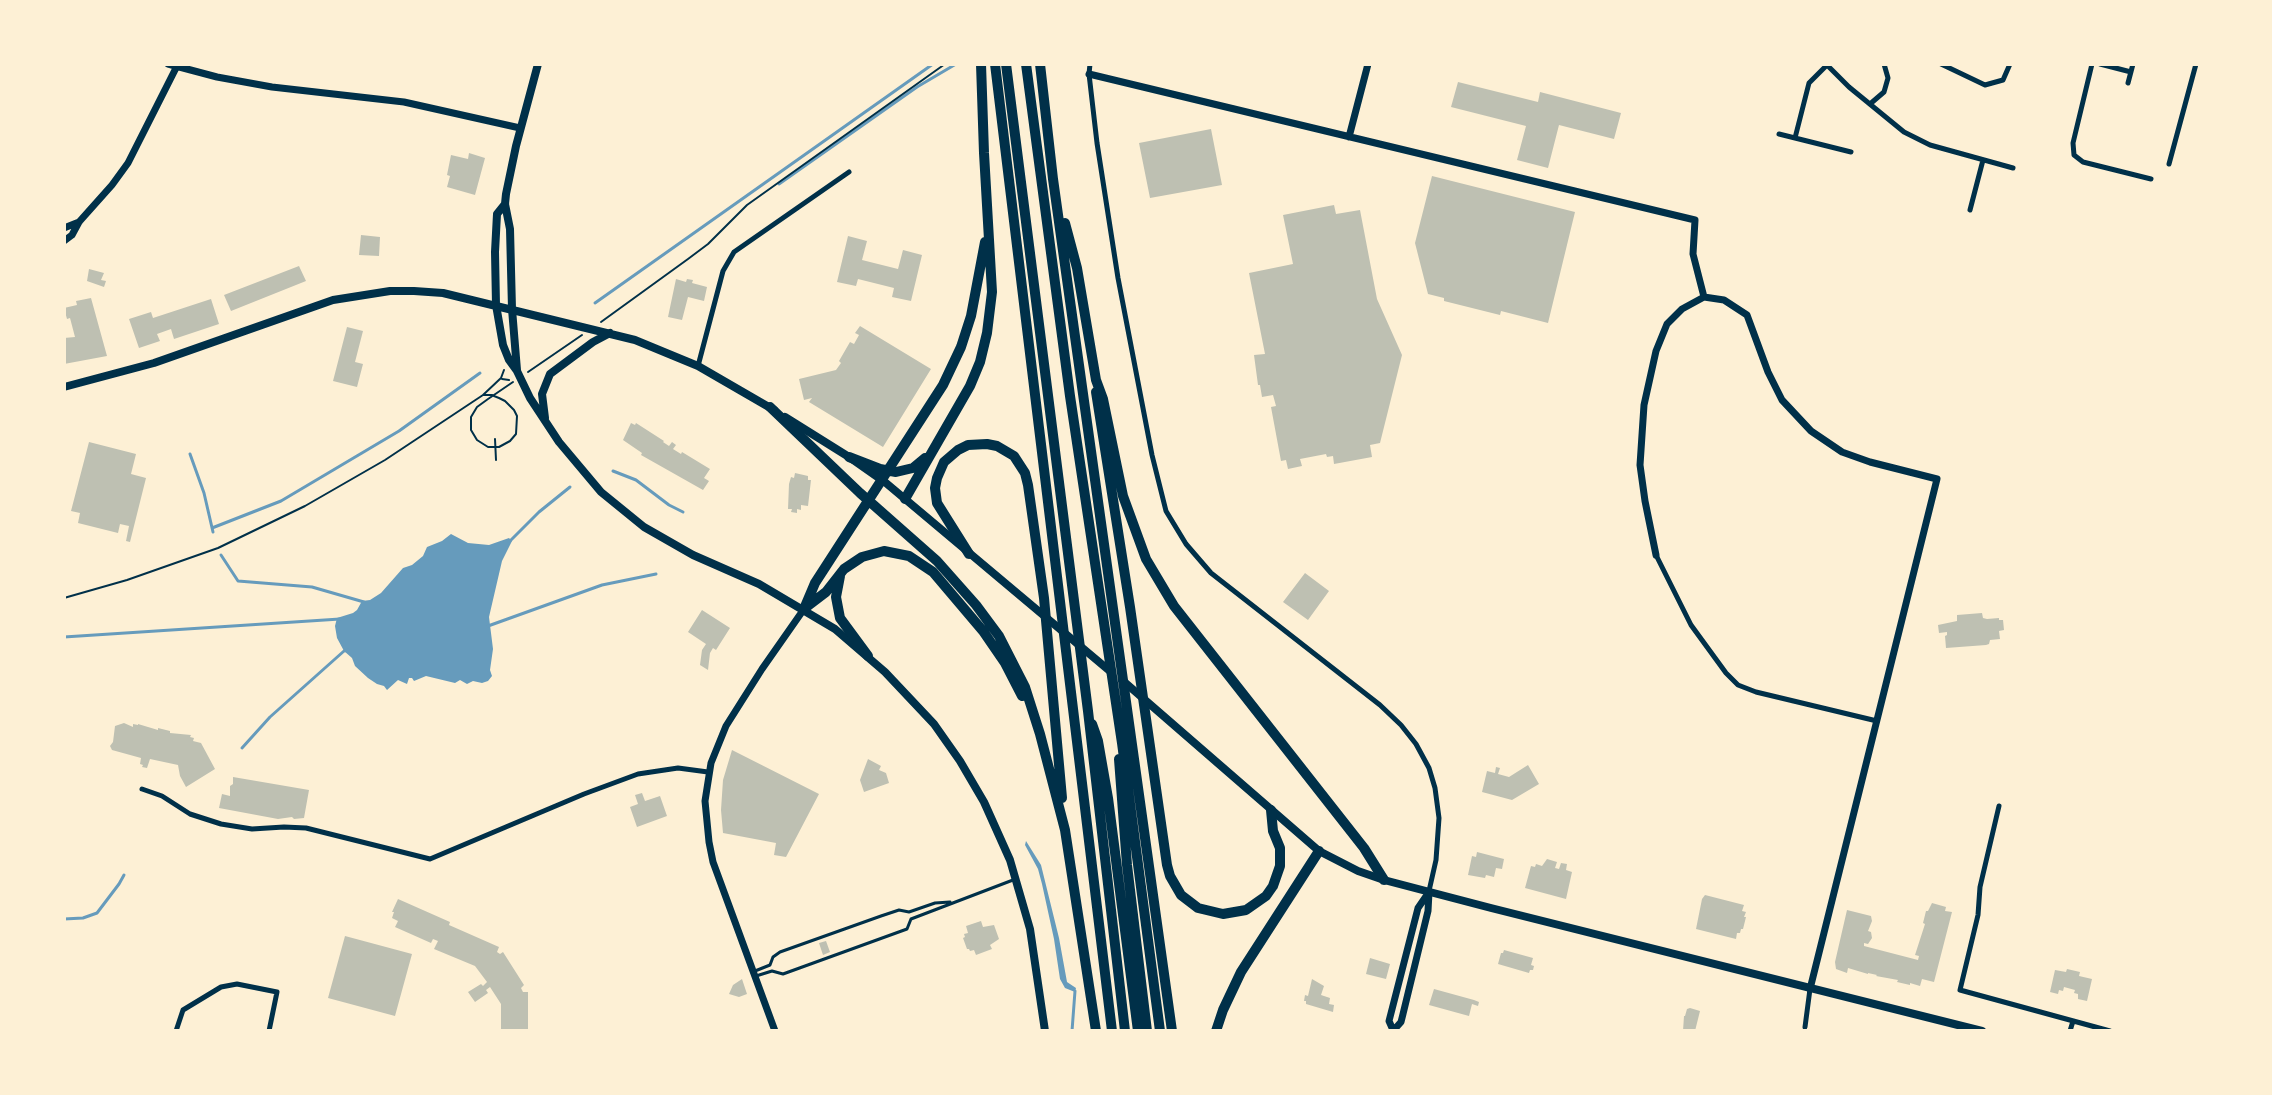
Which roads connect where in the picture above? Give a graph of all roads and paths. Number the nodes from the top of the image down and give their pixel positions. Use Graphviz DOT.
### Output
graph roads {
  1 [pos="538,64"];
  2 [pos="945,64"];
  3 [pos="981,64"];
  4 [pos="1006,64"];
  5 [pos="1026,64"];
  6 [pos="1040,64"];
  7 [pos="1090,64"];
  8 [pos="1368,64"];
  9 [pos="1884,64"];
  10 [pos="1941,64"];
  11 [pos="2010,64"];
  12 [pos="2092,64"];
  13 [pos="2100,64"];
  14 [pos="2133,64"];
  15 [pos="2196,64"];
  16 [pos="174,65"];
  17 [pos="1827,65"];
  18 [pos="995,67"];
  19 [pos="2131,72"];
  20 [pos="1089,74"];
  21 [pos="2128,83"];
  22 [pos="1870,104"];
  23 [pos="520,128"];
  24 [pos="1779,134"];
  25 [pos="1349,137"];
  26 [pos="1795,138"];
  27 [pos="1851,152"];
  28 [pos="1983,160"];
  29 [pos="2169,164"];
  30 [pos="2013,168"];
  31 [pos="849,172"];
  32 [pos="1053,179"];
  33 [pos="2151,179"];
  34 [pos="505,204"];
  35 [pos="1970,210"];
  36 [pos="989,220"];
  37 [pos="79,222"];
  38 [pos="64,228"];
  39 [pos="64,241"];
  40 [pos="1704,297"];
  41 [pos="496,305"];
  42 [pos="512,309"];
  43 [pos="610,333"];
  44 [pos="698,366"];
  45 [pos="504,370"];
  46 [pos="522,372"];
  47 [pos="501,378"];
  48 [pos="509,380"];
  49 [pos="1096,380"];
  50 [pos="514,381"];
  51 [pos="64,387"];
  52 [pos="483,395"];
  53 [pos="770,407"];
  54 [pos="546,423"];
  55 [pos="495,439"];
  56 [pos="496,448"];
  57 [pos="935,448"];
  58 [pos="849,457"];
  59 [pos="496,460"];
  60 [pos="876,471"];
  61 [pos="905,499"];
  62 [pos="969,554"];
  63 [pos="1656,555"];
  64 [pos="844,569"];
  65 [pos="64,598"];
  66 [pos="804,609"];
  67 [pos="868,656"];
  68 [pos="1088,711"];
  69 [pos="1877,721"];
  70 [pos="1040,734"];
  71 [pos="1122,743"];
  72 [pos="708,772"];
  73 [pos="142,789"];
  74 [pos="1999,806"];
  75 [pos="1271,810"];
  76 [pos="1065,830"];
  77 [pos="1319,851"];
  78 [pos="1017,879"];
  79 [pos="1384,880"];
  80 [pos="1429,892"];
  81 [pos="954,902"];
  82 [pos="754,974"];
  83 [pos="1810,989"];
  84 [pos="2073,1021"];
  85 [pos="1805,1027"];
  86 [pos="271,1030"];
  87 [pos="1393,1030"];
  88 [pos="176,1031"];
  89 [pos="775,1031"];
  90 [pos="1045,1031"];
  91 [pos="1096,1031"];
  92 [pos="1112,1031"];
  93 [pos="1125,1031"];
  94 [pos="1138,1031"];
  95 [pos="1147,1031"];
  96 [pos="1160,1031"];
  97 [pos="1172,1031"];
  98 [pos="1216,1031"];
  99 [pos="1982,1031"];
  100 [pos="2070,1031"];
  101 [pos="2110,1031"];
  1 -- 23 [label="main road"];
  2 -- 46 [label="path"];
  3 -- 36 [label="highway"];
  4 -- 68 [label="highway"];
  5 -- 71 [label="highway"];
  6 -- 32 [label="highway"];
  7 -- 20 [label="street"];
  8 -- 25 [label="street"];
  9 -- 22 [label="street"];
  10 -- 11 [label="street"];
  12 -- 33 [label="street"];
  13 -- 19 [label="street"];
  14 -- 19 [label="street"];
  15 -- 29 [label="street"];
  16 -- 23 [label="street"];
  16 -- 37 [label="street"];
  17 -- 22 [label="street"];
  17 -- 26 [label="street"];
  18 -- 92 [label="highway"];
  19 -- 21 [label="street"];
  20 -- 25 [label="street"];
  20 -- 80 [label="street"];
  22 -- 28 [label="street"];
  23 -- 34 [label="main road"];
  24 -- 26 [label="street"];
  25 -- 40 [label="street"];
  26 -- 27 [label="street"];
  28 -- 30 [label="street"];
  28 -- 35 [label="street"];
  31 -- 44 [label="street"];
  32 -- 49 [label="highway"];
  32 -- 97 [label="highway"];
  34 -- 41 [label="main road"];
  34 -- 42 [label="main road"];
  36 -- 57 [label="highway"];
  36 -- 66 [label="highway"];
  37 -- 38 [label="street"];
  37 -- 39 [label="street"];
  40 -- 63 [label="street"];
  40 -- 69 [label="street"];
  41 -- 42 [label="main road"];
  41 -- 46 [label="main road"];
  41 -- 51 [label="main road"];
  42 -- 43 [label="main road"];
  42 -- 46 [label="main road"];
  43 -- 44 [label="main road"];
  43 -- 54 [label="main road"];
  44 -- 53 [label="main road"];
  45 -- 47 [label="path"];
  46 -- 54 [label="main road"];
  47 -- 48 [label="path"];
  47 -- 52 [label="path"];
  49 -- 75 [label="highway"];
  49 -- 79 [label="highway"];
  50 -- 56 [label="path"];
  52 -- 56 [label="path"];
  52 -- 65 [label="path"];
  53 -- 58 [label="main road"];
  53 -- 70 [label="highway"];
  54 -- 66 [label="main road"];
  55 -- 56 [label="path"];
  56 -- 59 [label="path"];
  57 -- 60 [label="highway"];
  57 -- 61 [label="highway"];
  58 -- 60 [label="highway"];
  60 -- 61 [label="main road"];
  61 -- 62 [label="main road"];
  62 -- 75 [label="main road"];
  62 -- 76 [label="highway"];
  63 -- 69 [label="street"];
  64 -- 66 [label="highway"];
  64 -- 67 [label="highway"];
  64 -- 70 [label="highway"];
  66 -- 67 [label="main road"];
  66 -- 72 [label="street"];
  67 -- 78 [label="main road"];
  68 -- 93 [label="highway"];
  68 -- 94 [label="highway"];
  69 -- 83 [label="street"];
  70 -- 76 [label="highway"];
  71 -- 95 [label="highway"];
  71 -- 96 [label="highway"];
  72 -- 73 [label="street"];
  72 -- 82 [label="street"];
  74 -- 84 [label="street"];
  75 -- 77 [label="main road"];
  76 -- 91 [label="highway"];
  77 -- 79 [label="main road"];
  77 -- 98 [label="highway"];
  78 -- 81 [label="lane"];
  78 -- 90 [label="main road"];
  79 -- 80 [label="main road"];
  80 -- 83 [label="main road"];
  80 -- 87 [label="street"];
  81 -- 82 [label="lane"];
  81 -- 82 [label="lane"];
  82 -- 89 [label="street"];
  83 -- 85 [label="street"];
  83 -- 99 [label="main road"];
  84 -- 100 [label="street"];
  84 -- 101 [label="street"];
  86 -- 88 [label="street"];
}
